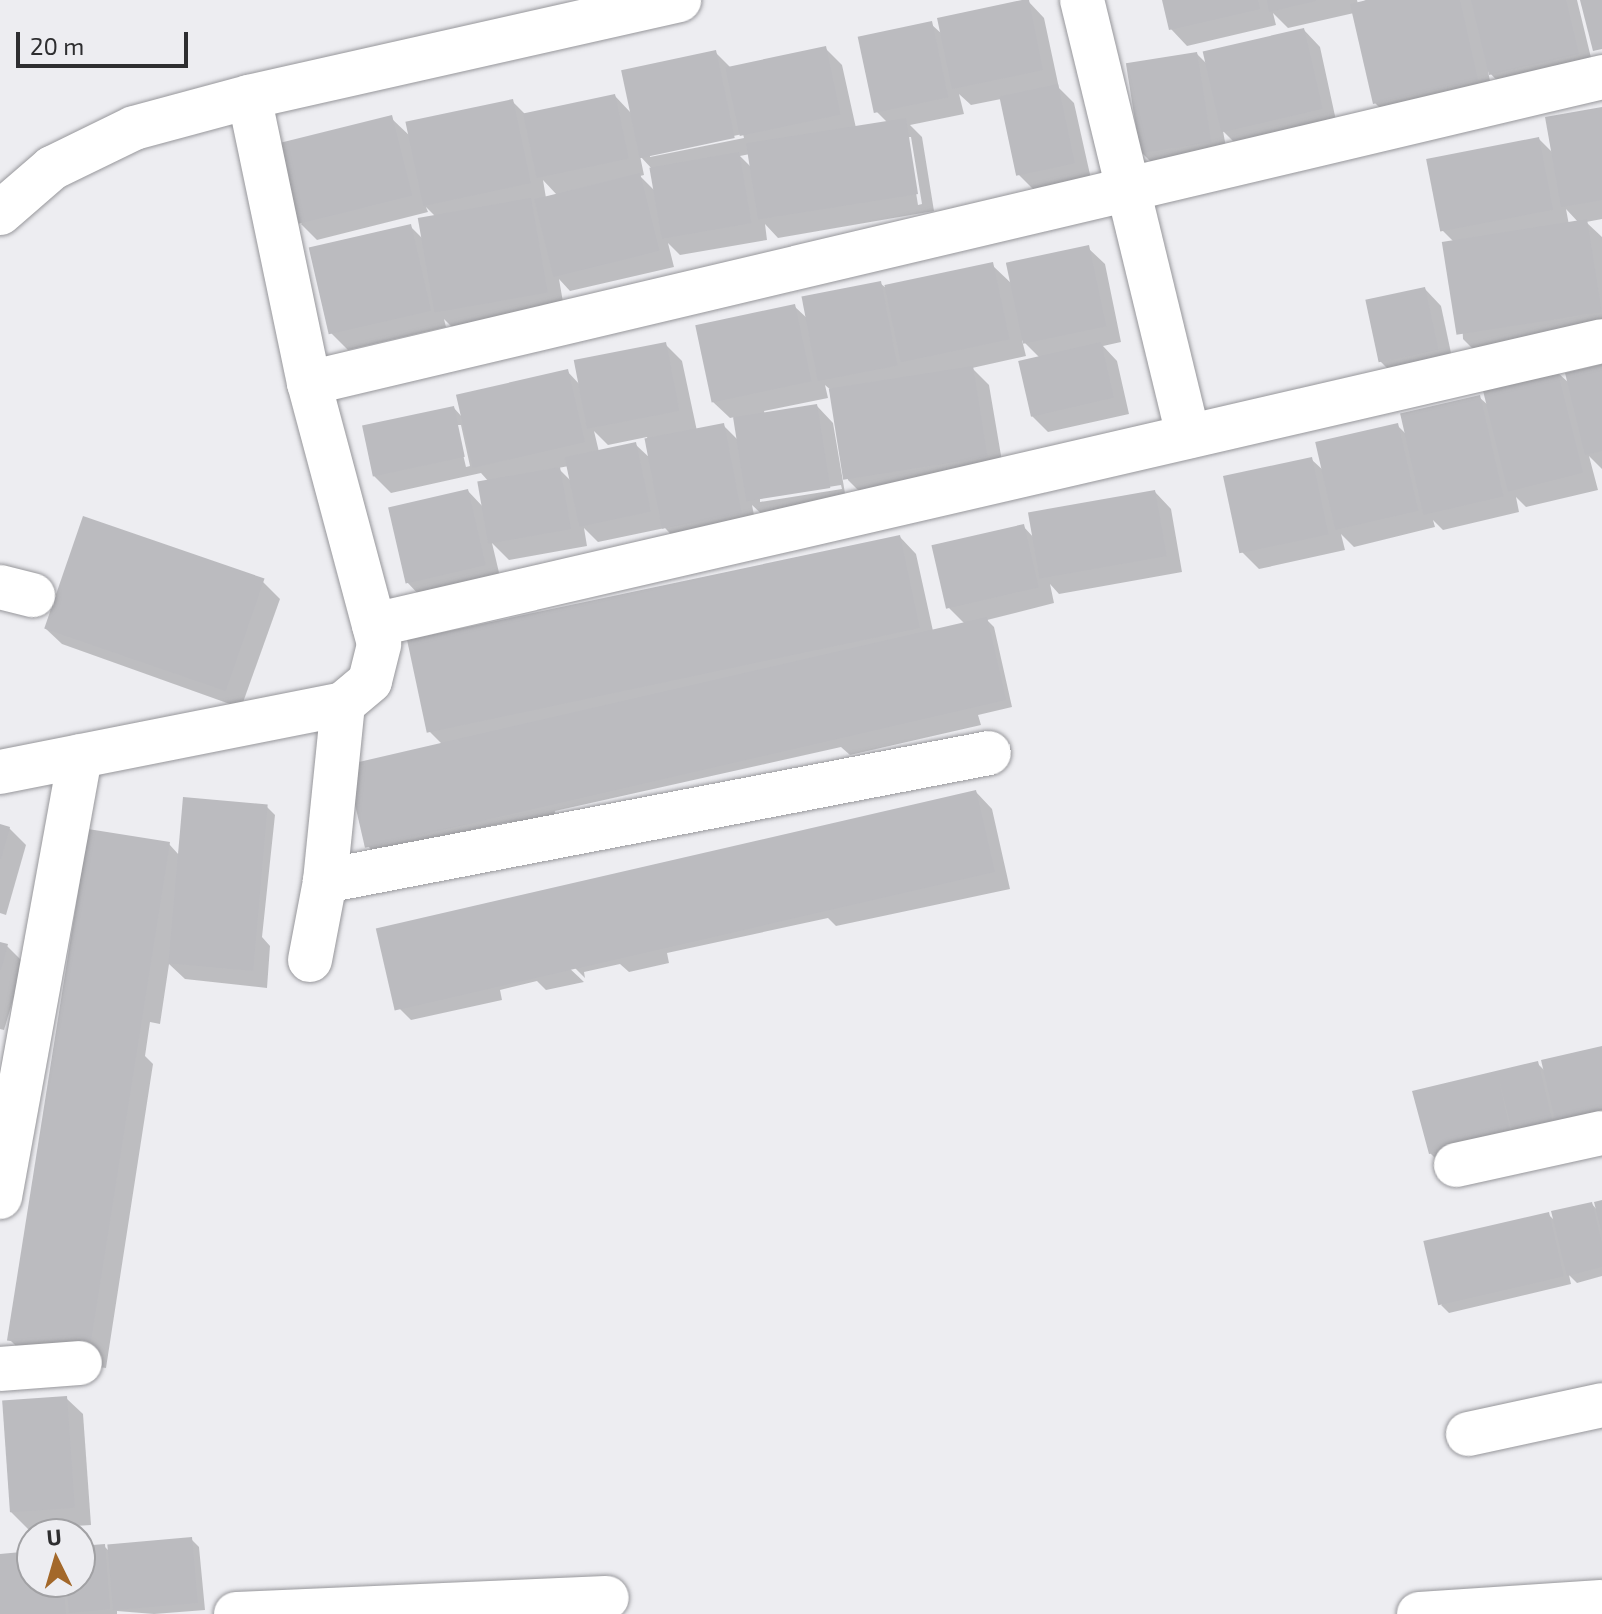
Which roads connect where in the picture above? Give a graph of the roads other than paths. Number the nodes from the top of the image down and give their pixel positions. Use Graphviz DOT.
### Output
graph roads {
  1 [pos="679,0"];
  2 [pos="1082,0"];
  3 [pos="1602,77"];
  4 [pos="249,97"];
  5 [pos="1127,189"];
  6 [pos="0,213"];
  7 [pos="1602,341"];
  8 [pos="309,383"];
  9 [pos="1188,436"];
  10 [pos="374,625"];
  11 [pos="343,704"];
  12 [pos="989,753"];
  13 [pos="80,756"];
  14 [pos="0,772"];
  15 [pos="325,881"];
  16 [pos="310,960"];
  17 [pos="1602,1133"];
  18 [pos="1456,1165"];
  19 [pos="0,1197"];
  20 [pos="80,1363"];
  21 [pos="0,1369"];
  22 [pos="1602,1405"];
  23 [pos="1468,1434"];
  24 [pos="607,1598"];
  25 [pos="1602,1602"];
  26 [pos="525,1607"];
  27 [pos="253,1613"];
  28 [pos="1419,1614"];
  1 -- 4 [label="street"];
  2 -- 5 [label="street"];
  3 -- 5 [label="street"];
  4 -- 6 [label="street"];
  4 -- 8 [label="street"];
  5 -- 8 [label="street"];
  5 -- 9 [label="street"];
  7 -- 9 [label="street"];
  8 -- 10 [label="street"];
  9 -- 10 [label="street"];
  10 -- 11 [label="street"];
  11 -- 13 [label="street"];
  11 -- 15 [label="street"];
  12 -- 15 [label="street"];
  13 -- 14 [label="street"];
  13 -- 19 [label="street"];
  15 -- 16 [label="street"];
  17 -- 18 [label="street"];
  20 -- 21 [label="street"];
  22 -- 23 [label="street"];
  24 -- 26 [label="street"];
  25 -- 28 [label="street"];
  26 -- 27 [label="street"];
}
